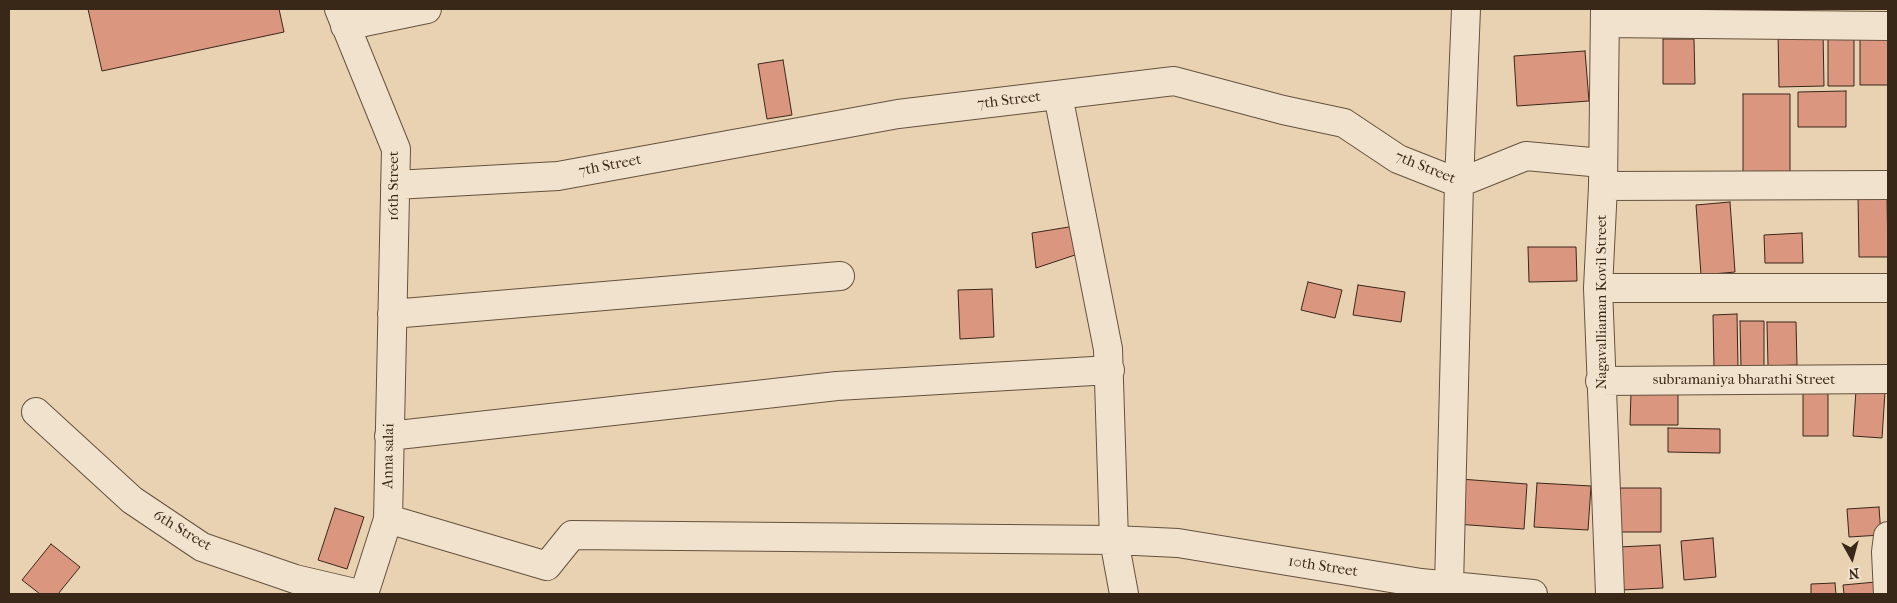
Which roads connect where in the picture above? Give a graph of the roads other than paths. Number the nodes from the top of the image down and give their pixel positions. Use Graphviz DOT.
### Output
graph roads {
  1 [pos="427,9"];
  2 [pos="1466,9"];
  3 [pos="1605,16"];
  4 [pos="342,18"];
  5 [pos="1888,26"];
  6 [pos="1058,95"];
  7 [pos="1603,175"];
  8 [pos="1459,183"];
  9 [pos="395,185"];
  10 [pos="1888,185"];
  11 [pos="840,276"];
  12 [pos="1598,288"];
  13 [pos="1888,288"];
  14 [pos="392,314"];
  15 [pos="1110,370"];
  16 [pos="1888,379"];
  17 [pos="1600,381"];
  18 [pos="36,412"];
  19 [pos="389,436"];
  20 [pos="388,519"];
  21 [pos="1888,536"];
  22 [pos="1114,540"];
  23 [pos="1449,586"];
  24 [pos="359,594"];
  25 [pos="364,594"];
  26 [pos="1124,594"];
  27 [pos="1533,594"];
  28 [pos="1610,594"];
  29 [pos="1888,594"];
  1 -- 4 [label="street"];
  2 -- 8 [label="street"];
  3 -- 5 [label="street"];
  3 -- 7 [label="street, Nagavalliaman Kovil Street"];
  4 -- 9 [label="street, 16th Street"];
  6 -- 8 [label="street, 7th Street"];
  6 -- 9 [label="street, 7th Street"];
  6 -- 15 [label="street"];
  7 -- 8 [label="street, 7th Street"];
  7 -- 10 [label="street, 7th Street"];
  7 -- 12 [label="street, Nagavalliaman Kovil Street"];
  8 -- 23 [label="street"];
  9 -- 14 [label="street, 16th Street"];
  11 -- 14 [label="street"];
  12 -- 13 [label="street"];
  12 -- 17 [label="street, Nagavalliaman Kovil Street"];
  14 -- 19 [label="street, Anna salai"];
  15 -- 19 [label="street"];
  15 -- 22 [label="street"];
  16 -- 17 [label="street, subramaniya bharathi Street"];
  17 -- 28 [label="street, Nagavalliaman Kovil Street"];
  18 -- 24 [label="street, 6th Street"];
  19 -- 20 [label="street, Anna salai"];
  20 -- 22 [label="street, 10th Street"];
  20 -- 25 [label="street, Anna salai"];
  21 -- 29 [label="street"];
  22 -- 23 [label="street, 10th Street"];
  22 -- 26 [label="street"];
  23 -- 27 [label="street, 10th Street"];
}
